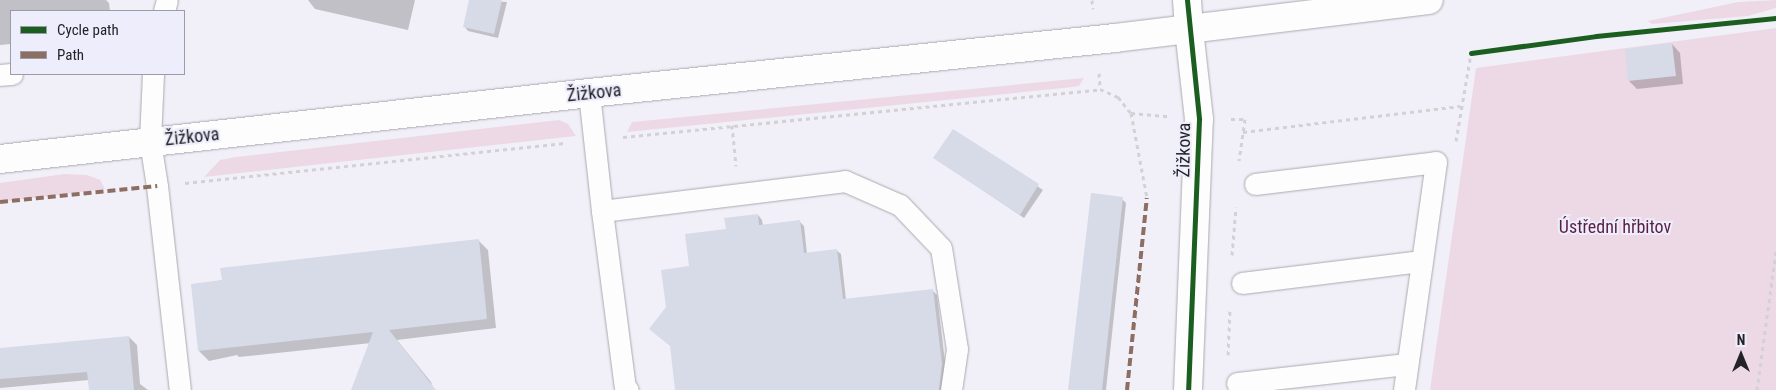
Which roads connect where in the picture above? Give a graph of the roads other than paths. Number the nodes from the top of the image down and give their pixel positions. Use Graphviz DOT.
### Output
graph roads {
  1 [pos="1187,0"];
  2 [pos="1429,0"];
  3 [pos="1189,30"];
  4 [pos="153,75"];
  5 [pos="589,93"];
  6 [pos="150,141"];
  7 [pos="0,159"];
  8 [pos="1255,184"];
  9 [pos="602,210"];
  10 [pos="1422,261"];
  11 [pos="1242,283"];
  12 [pos="1407,364"];
  13 [pos="1237,383"];
  14 [pos="180,390"];
  15 [pos="628,390"];
  16 [pos="951,390"];
  17 [pos="1188,390"];
  18 [pos="1404,390"];
  1 -- 3 [label="main road"];
  2 -- 3 [label="main road, Žižkova"];
  3 -- 5 [label="main road, Žižkova"];
  3 -- 17 [label="main road, Žižkova"];
  4 -- 6 [label="lane"];
  5 -- 6 [label="main road, Žižkova"];
  5 -- 9 [label="lane"];
  6 -- 7 [label="main road, Žižkova"];
  6 -- 14 [label="lane"];
  8 -- 10 [label="lane"];
  9 -- 15 [label="lane"];
  9 -- 16 [label="lane"];
  10 -- 11 [label="lane"];
  10 -- 12 [label="lane"];
  12 -- 13 [label="lane"];
  12 -- 18 [label="lane"];
}
